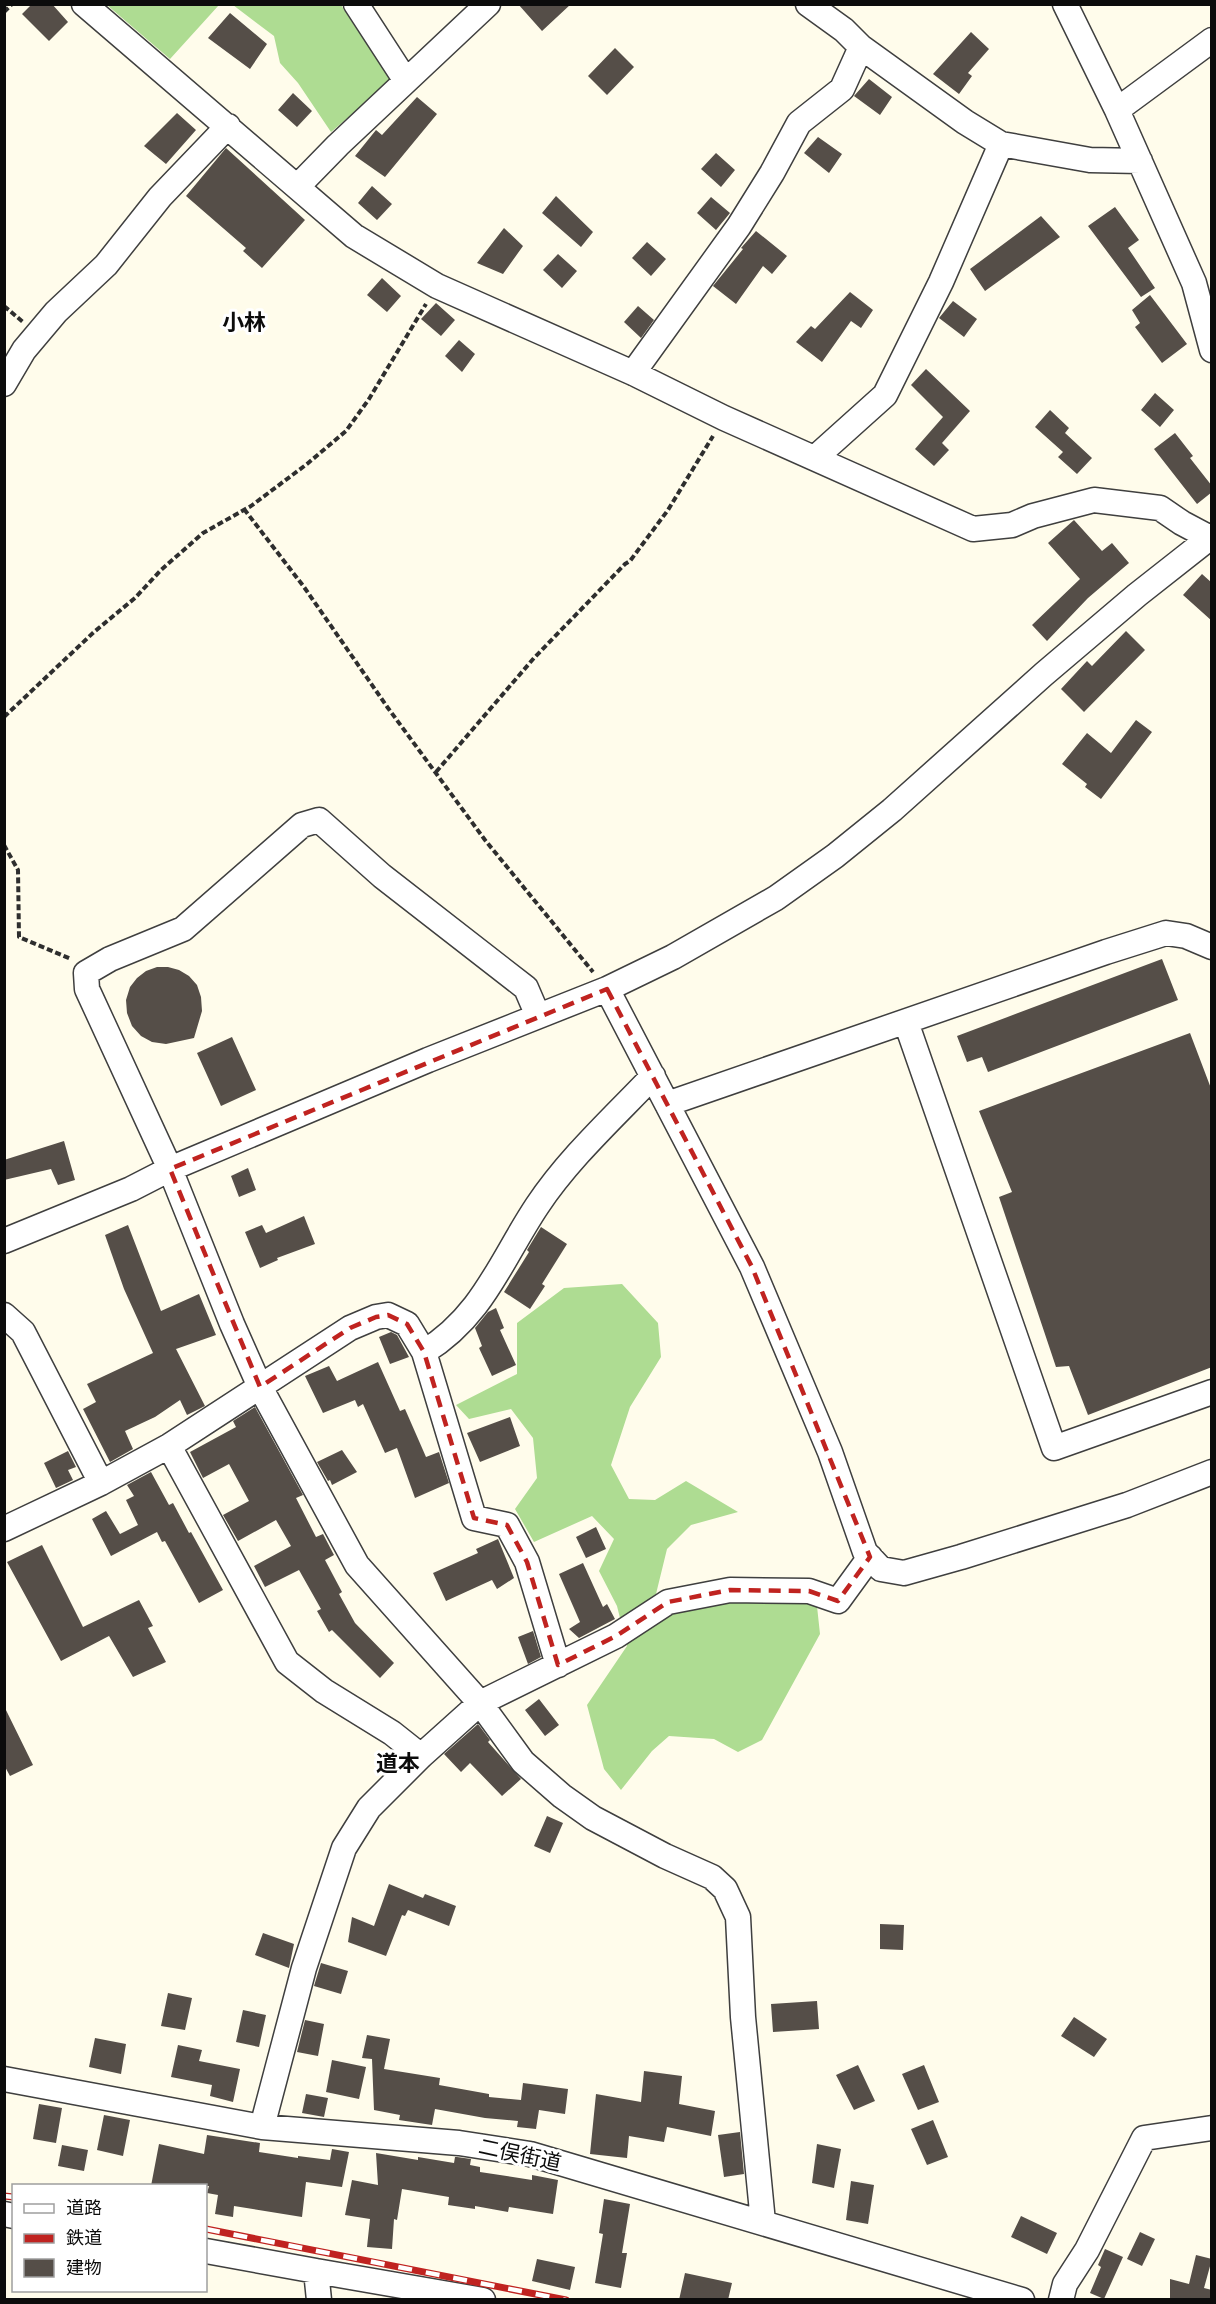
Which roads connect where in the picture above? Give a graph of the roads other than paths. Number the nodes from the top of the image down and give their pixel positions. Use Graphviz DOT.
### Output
graph roads {
  1 [pos="84,4"];
  2 [pos="356,4"];
  3 [pos="488,4"];
  4 [pos="808,4"];
  5 [pos="1065,4"];
  6 [pos="1212,40"];
  7 [pos="861,47"];
  8 [pos="406,81"];
  9 [pos="1117,110"];
  10 [pos="228,126"];
  11 [pos="1001,144"];
  12 [pos="1140,161"];
  13 [pos="298,186"];
  14 [pos="1212,350"];
  15 [pos="633,373"];
  16 [pos="4,384"];
  17 [pos="816,457"];
  18 [pos="1211,537"];
  19 [pos="1212,947"];
  20 [pos="607,988"];
  21 [pos="538,1016"];
  22 [pos="906,1022"];
  23 [pos="653,1076"];
  24 [pos="667,1104"];
  25 [pos="170,1169"];
  26 [pos="4,1241"];
  27 [pos="4,1315"];
  28 [pos="424,1352"];
  29 [pos="260,1387"];
  30 [pos="1212,1392"];
  31 [pos="169,1446"];
  32 [pos="1212,1472"];
  33 [pos="101,1483"];
  34 [pos="4,1528"];
  35 [pos="868,1555"];
  36 [pos="558,1665"];
  37 [pos="480,1703"];
  38 [pos="421,1756"];
  39 [pos="4,2079"];
  40 [pos="262,2127"];
  41 [pos="1212,2128"];
  42 [pos="763,2222"];
  43 [pos="207,2251"];
  44 [pos="316,2271"];
  45 [pos="447,2296"];
  46 [pos="318,2300"];
  47 [pos="483,2300"];
  48 [pos="1022,2300"];
  49 [pos="1061,2300"];
  1 -- 10 [label="street"];
  2 -- 8 [label="street"];
  3 -- 8 [label="street"];
  4 -- 7 [label="street"];
  5 -- 9 [label="street"];
  6 -- 9 [label="street"];
  7 -- 11 [label="street"];
  7 -- 15 [label="street"];
  8 -- 13 [label="street"];
  9 -- 12 [label="street"];
  10 -- 13 [label="street"];
  10 -- 16 [label="street"];
  11 -- 12 [label="street"];
  11 -- 17 [label="street"];
  12 -- 14 [label="street"];
  13 -- 15 [label="street"];
  15 -- 17 [label="street"];
  17 -- 18 [label="street"];
  18 -- 20 [label="street"];
  19 -- 22 [label="street"];
  20 -- 21 [label="street"];
  20 -- 23 [label="street"];
  21 -- 25 [label="street"];
  21 -- 25 [label="street"];
  22 -- 24 [label="street"];
  22 -- 30 [label="street"];
  23 -- 24 [label="street"];
  23 -- 28 [label="street"];
  24 -- 35 [label="street"];
  25 -- 26 [label="street"];
  25 -- 29 [label="street"];
  27 -- 33 [label="street"];
  28 -- 29 [label="street"];
  28 -- 36 [label="street"];
  29 -- 31 [label="street"];
  29 -- 37 [label="street"];
  31 -- 33 [label="street"];
  31 -- 38 [label="street"];
  32 -- 35 [label="street"];
  33 -- 34 [label="street"];
  35 -- 36 [label="street"];
  36 -- 37 [label="street"];
  37 -- 38 [label="street"];
  37 -- 42 [label="street"];
  38 -- 40 [label="street"];
  39 -- 40 [label="street, 二俣街道"];
  40 -- 42 [label="street, 二俣街道"];
  41 -- 49 [label="street"];
  42 -- 48 [label="street, 二俣街道"];
  43 -- 44 [label="street"];
  44 -- 45 [label="street"];
  44 -- 46 [label="street"];
  45 -- 47 [label="street"];
}
